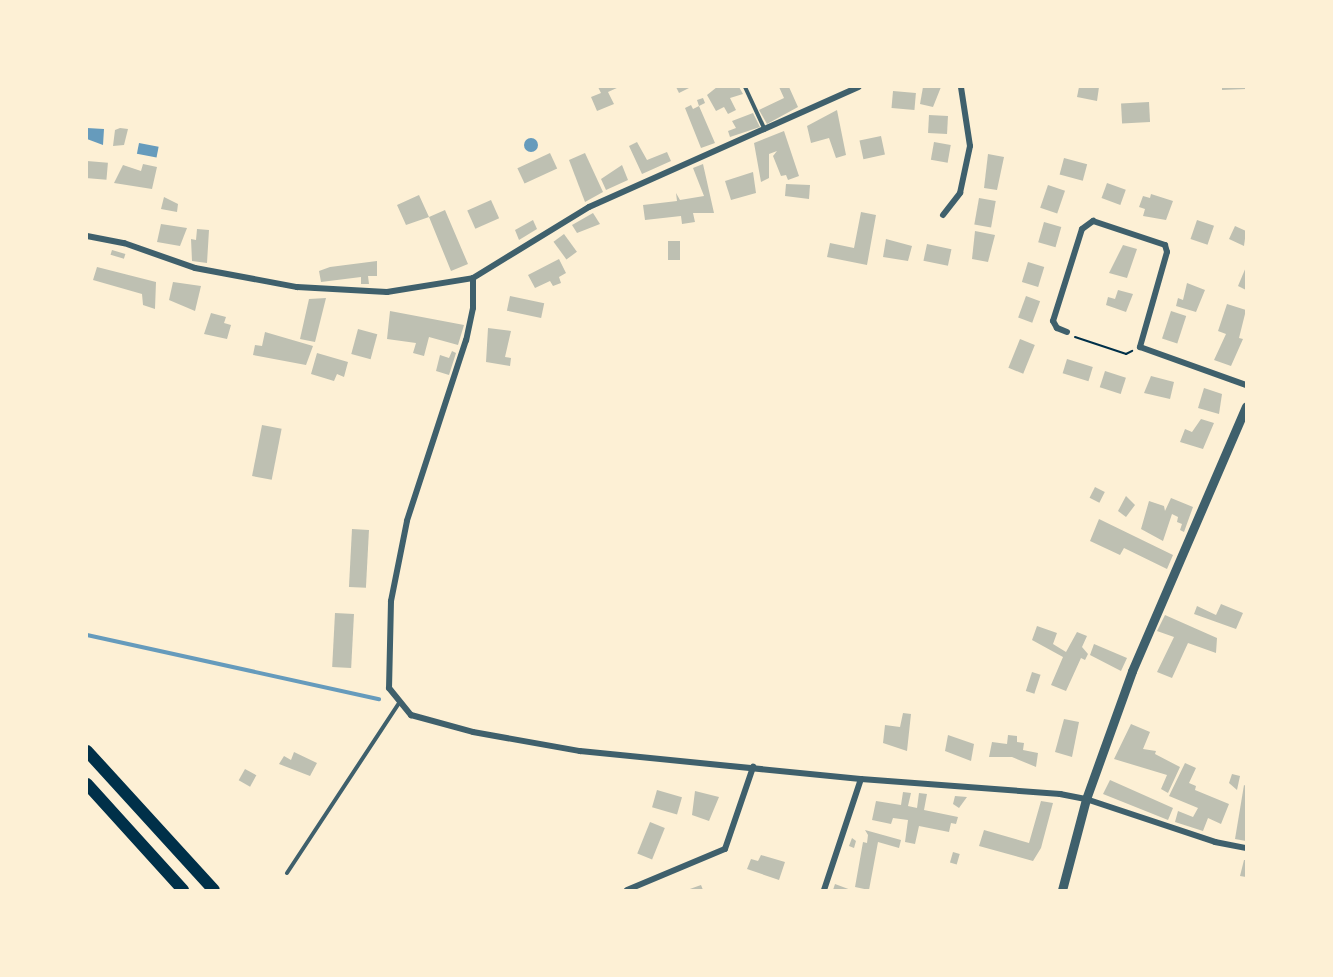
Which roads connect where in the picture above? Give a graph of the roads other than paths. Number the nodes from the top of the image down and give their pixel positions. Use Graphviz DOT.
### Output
graph roads {
  1 [pos="745,87"];
  2 [pos="859,87"];
  3 [pos="961,87"];
  4 [pos="766,130"];
  5 [pos="943,214"];
  6 [pos="87,236"];
  7 [pos="473,278"];
  8 [pos="1067,332"];
  9 [pos="1246,385"];
  10 [pos="1246,406"];
  11 [pos="399,703"];
  12 [pos="87,751"];
  13 [pos="753,767"];
  14 [pos="861,780"];
  15 [pos="87,784"];
  16 [pos="1086,799"];
  17 [pos="1246,848"];
  18 [pos="287,873"];
  19 [pos="183,890"];
  20 [pos="214,890"];
  21 [pos="627,890"];
  22 [pos="824,890"];
  23 [pos="1062,890"];
  1 -- 4 [label="lane"];
  2 -- 4 [label="street"];
  3 -- 5 [label="street"];
  4 -- 7 [label="street"];
  6 -- 7 [label="street"];
  7 -- 11 [label="street"];
  8 -- 9 [label="street"];
  10 -- 16 [label="street"];
  11 -- 13 [label="street"];
  11 -- 18 [label="lane"];
  12 -- 20 [label="highway"];
  13 -- 14 [label="street"];
  13 -- 21 [label="street"];
  14 -- 16 [label="street"];
  14 -- 22 [label="street"];
  15 -- 19 [label="highway"];
  16 -- 17 [label="street"];
  16 -- 23 [label="street"];
}
